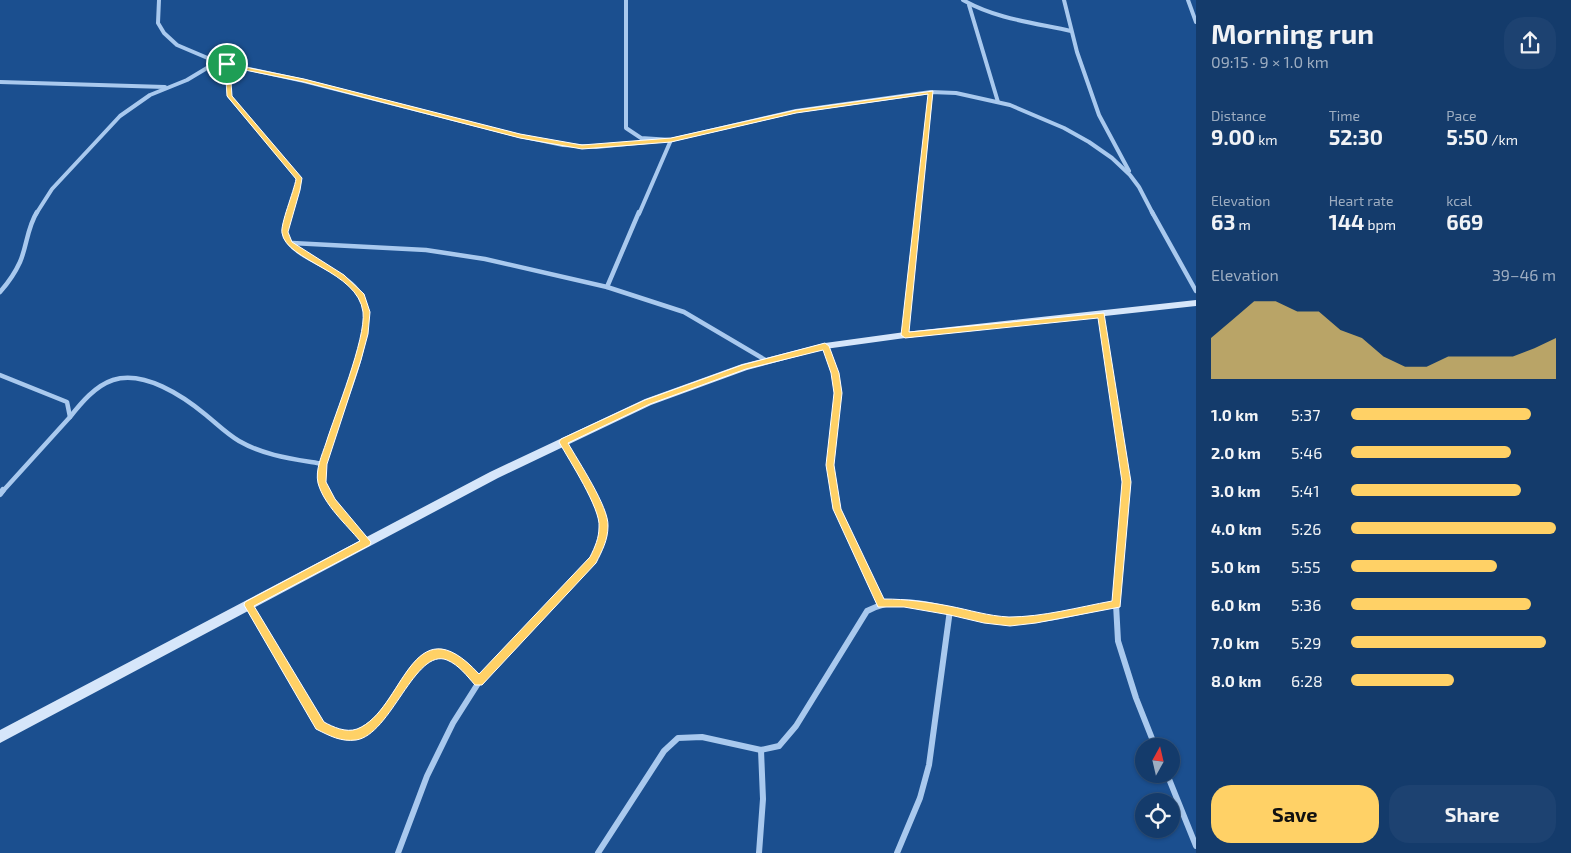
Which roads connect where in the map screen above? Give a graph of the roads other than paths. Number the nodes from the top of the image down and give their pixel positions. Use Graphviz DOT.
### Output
graph roads {
  1 [pos="159,0"];
  2 [pos="626,0"];
  3 [pos="963,0"];
  4 [pos="1064,0"];
  5 [pos="1188,0"];
  6 [pos="969,5"];
  7 [pos="1196,22"];
  8 [pos="1072,31"];
  9 [pos="217,62"];
  10 [pos="227,64"];
  11 [pos="0,82"];
  12 [pos="168,88"];
  13 [pos="931,92"];
  14 [pos="998,102"];
  15 [pos="671,140"];
  16 [pos="652,142"];
  17 [pos="1132,176"];
  18 [pos="290,243"];
  19 [pos="607,287"];
  20 [pos="1196,290"];
  21 [pos="0,292"];
  22 [pos="1196,303"];
  23 [pos="1101,315"];
  24 [pos="905,335"];
  25 [pos="825,346"];
  26 [pos="767,361"];
  27 [pos="0,375"];
  28 [pos="70,417"];
  29 [pos="564,442"];
  30 [pos="323,464"];
  31 [pos="0,494"];
  32 [pos="366,542"];
  33 [pos="882,604"];
  34 [pos="1116,604"];
  35 [pos="248,605"];
  36 [pos="950,610"];
  37 [pos="479,682"];
  38 [pos="0,737"];
  39 [pos="1152,738"];
  40 [pos="761,750"];
  41 [pos="1171,783"];
  42 [pos="1196,846"];
  43 [pos="398,853"];
  44 [pos="598,853"];
  45 [pos="760,853"];
  46 [pos="897,853"];
  1 -- 9 [label="street"];
  2 -- 16 [label="street"];
  3 -- 6 [label="street"];
  4 -- 8 [label="street"];
  5 -- 7 [label="street"];
  6 -- 8 [label="street"];
  6 -- 14 [label="street"];
  8 -- 17 [label="street"];
  9 -- 10 [label="street"];
  9 -- 12 [label="street"];
  10 -- 16 [label="street"];
  10 -- 18 [label="street"];
  11 -- 12 [label="street"];
  12 -- 21 [label="street"];
  13 -- 14 [label="street"];
  13 -- 15 [label="street"];
  13 -- 24 [label="street"];
  14 -- 17 [label="street"];
  15 -- 16 [label="street"];
  15 -- 19 [label="street"];
  17 -- 20 [label="street"];
  18 -- 19 [label="street"];
  18 -- 30 [label="street"];
  19 -- 26 [label="street"];
  22 -- 23 [label="main road"];
  23 -- 24 [label="main road"];
  23 -- 34 [label="street"];
  24 -- 25 [label="main road"];
  25 -- 26 [label="main road"];
  25 -- 33 [label="street"];
  26 -- 29 [label="main road"];
  27 -- 28 [label="street"];
  28 -- 30 [label="street"];
  28 -- 31 [label="street"];
  29 -- 32 [label="main road"];
  29 -- 37 [label="street"];
  30 -- 32 [label="street"];
  32 -- 35 [label="main road"];
  33 -- 36 [label="street"];
  33 -- 40 [label="street"];
  34 -- 36 [label="street"];
  34 -- 39 [label="street"];
  35 -- 37 [label="street"];
  35 -- 38 [label="main road"];
  36 -- 46 [label="street"];
  37 -- 43 [label="street"];
  40 -- 44 [label="street"];
  40 -- 45 [label="street"];
  41 -- 42 [label="street"];
}
